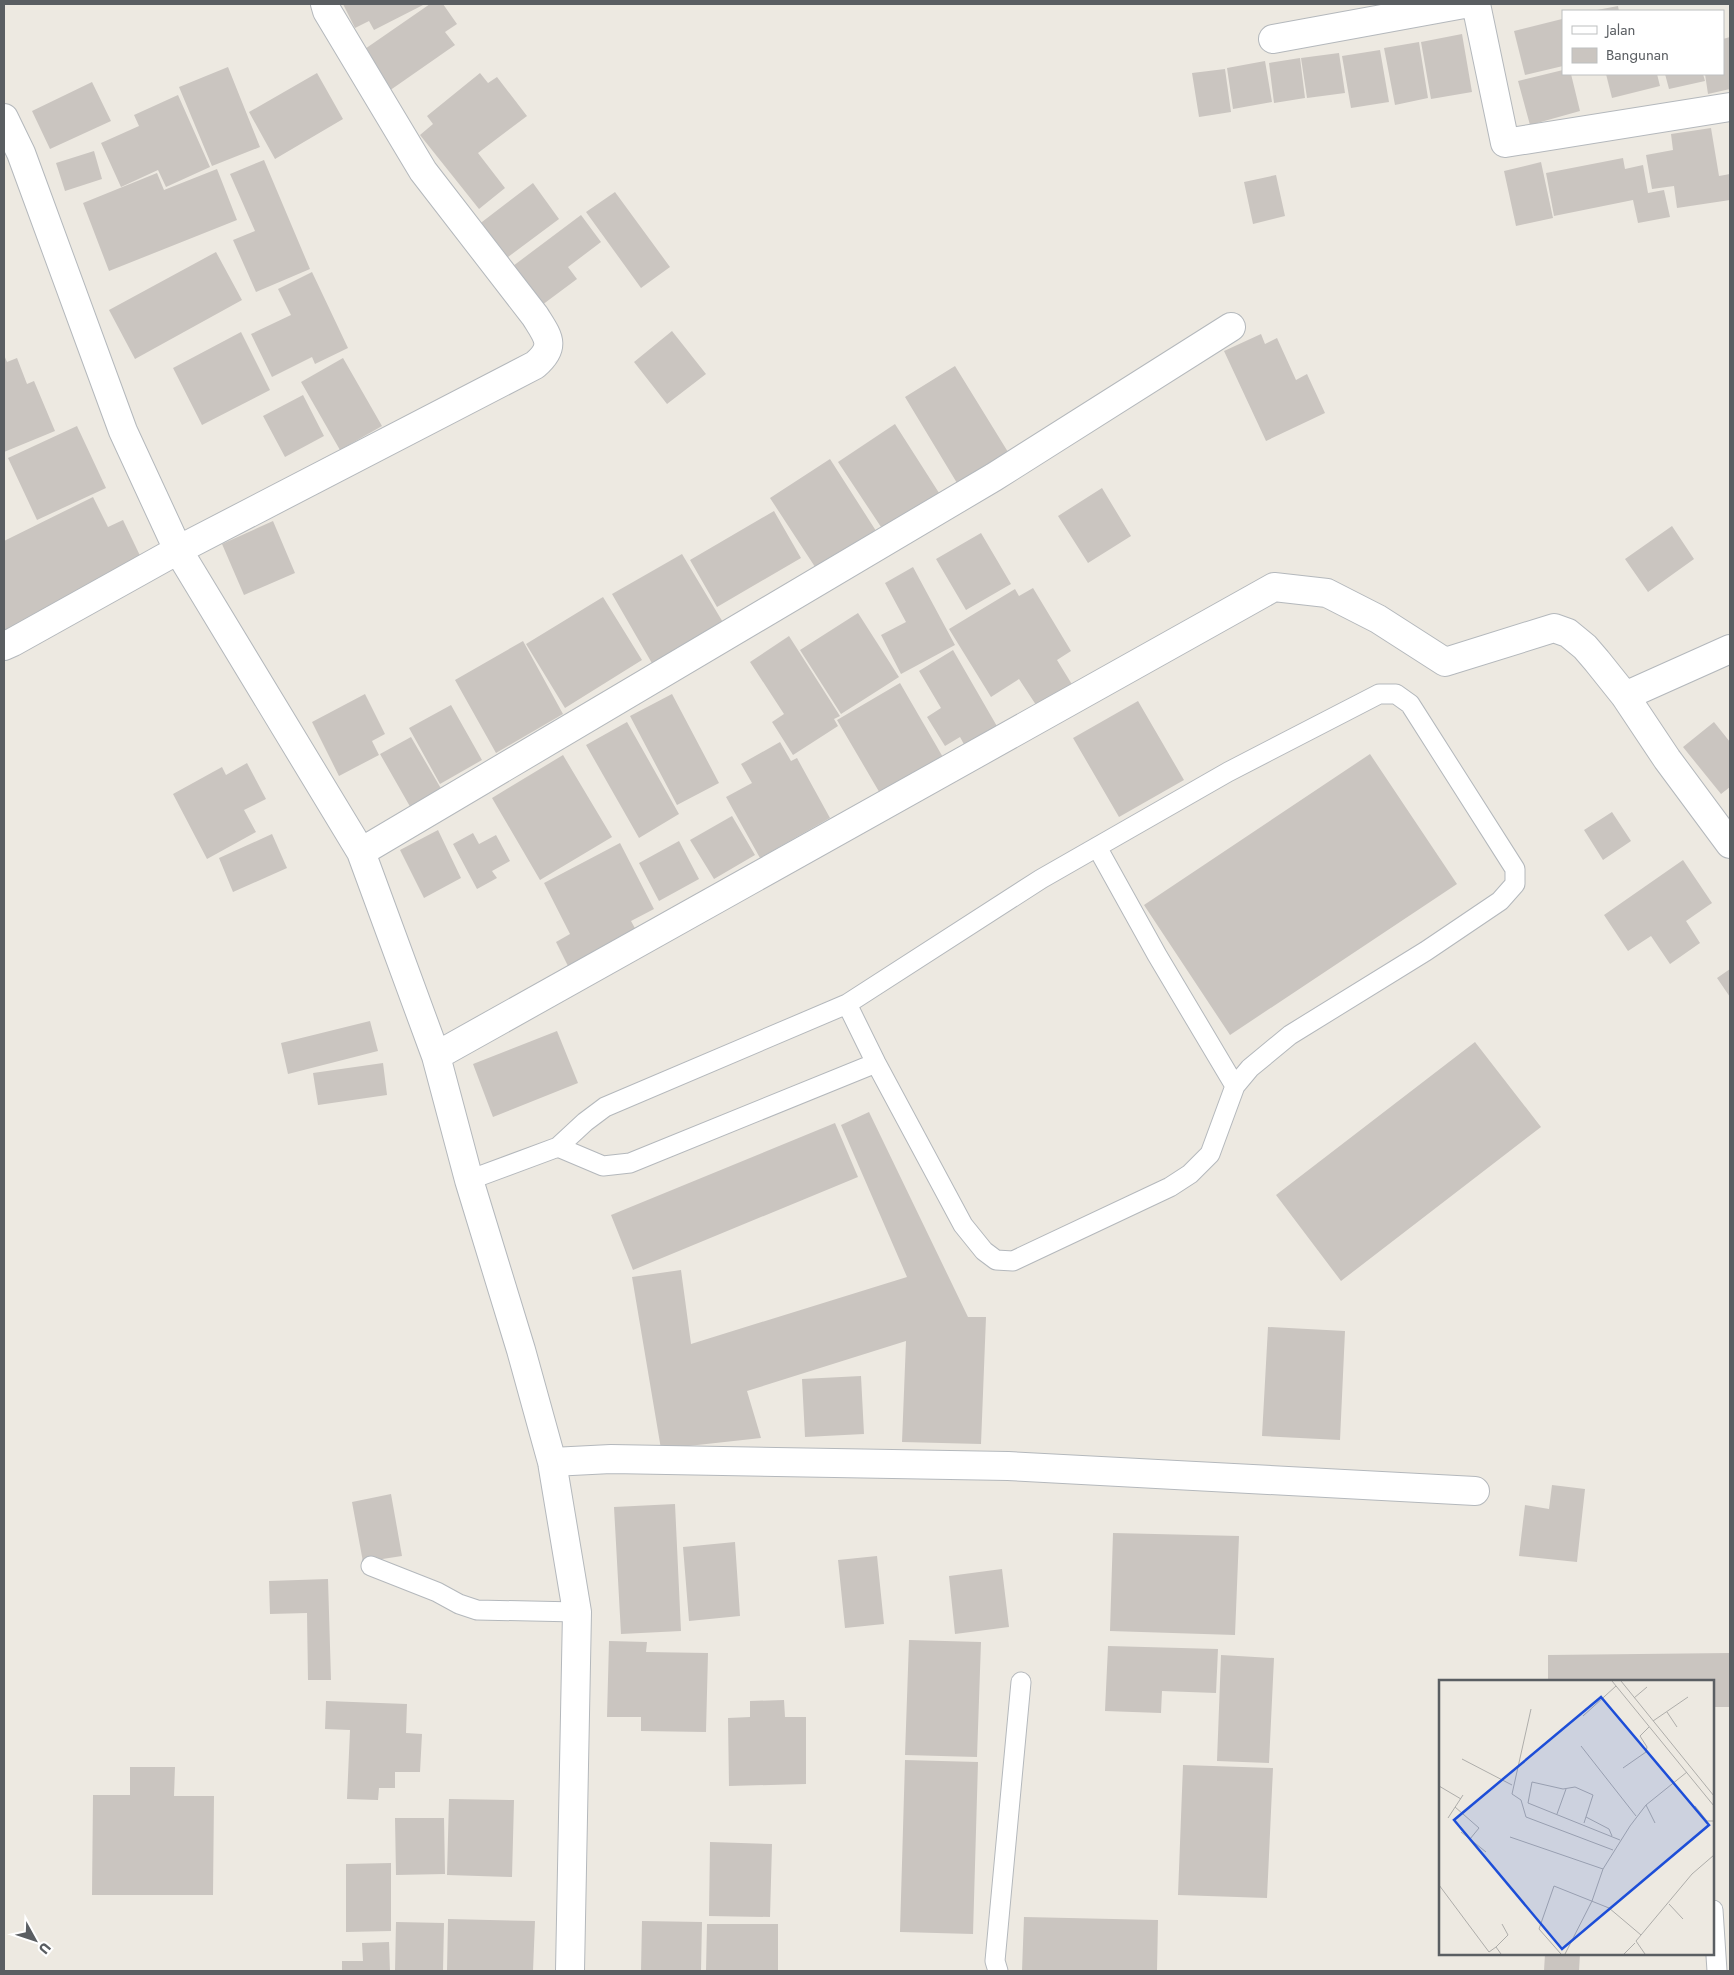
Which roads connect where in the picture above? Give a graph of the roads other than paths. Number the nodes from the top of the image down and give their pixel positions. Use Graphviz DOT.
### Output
graph roads {
  1 [pos="325,4"];
  2 [pos="1464,4"];
  3 [pos="1476,4"];
  4 [pos="1273,39"];
  5 [pos="1730,106"];
  6 [pos="4,118"];
  7 [pos="1231,327"];
  8 [pos="178,550"];
  9 [pos="4,646"];
  10 [pos="1730,649"];
  11 [pos="1625,696"];
  12 [pos="1730,844"];
  13 [pos="1097,847"];
  14 [pos="361,852"];
  15 [pos="847,1004"];
  16 [pos="436,1056"];
  17 [pos="876,1063"];
  18 [pos="1235,1086"];
  19 [pos="558,1147"];
  20 [pos="469,1180"];
  21 [pos="552,1462"];
  22 [pos="1475,1491"];
  23 [pos="371,1566"];
  24 [pos="577,1612"];
  25 [pos="1021,1682"];
  26 [pos="1714,1925"];
  27 [pos="570,1971"];
  28 [pos="998,1971"];
  29 [pos="1717,1971"];
  1 -- 8 [label="street"];
  2 -- 4 [label="street"];
  3 -- 5 [label="street"];
  6 -- 8 [label="street"];
  7 -- 14 [label="street"];
  8 -- 9 [label="street"];
  8 -- 14 [label="street"];
  10 -- 11 [label="street"];
  11 -- 12 [label="street"];
  11 -- 16 [label="street"];
  13 -- 15 [label="lane"];
  13 -- 18 [label="lane"];
  13 -- 18 [label="lane"];
  14 -- 16 [label="street"];
  15 -- 17 [label="lane"];
  15 -- 19 [label="lane"];
  16 -- 20 [label="street"];
  17 -- 18 [label="lane"];
  17 -- 19 [label="lane"];
  19 -- 20 [label="lane"];
  20 -- 21 [label="street"];
  21 -- 22 [label="street"];
  21 -- 24 [label="street"];
  23 -- 24 [label="lane"];
  24 -- 27 [label="street"];
  25 -- 28 [label="lane"];
  26 -- 29 [label="lane"];
}
